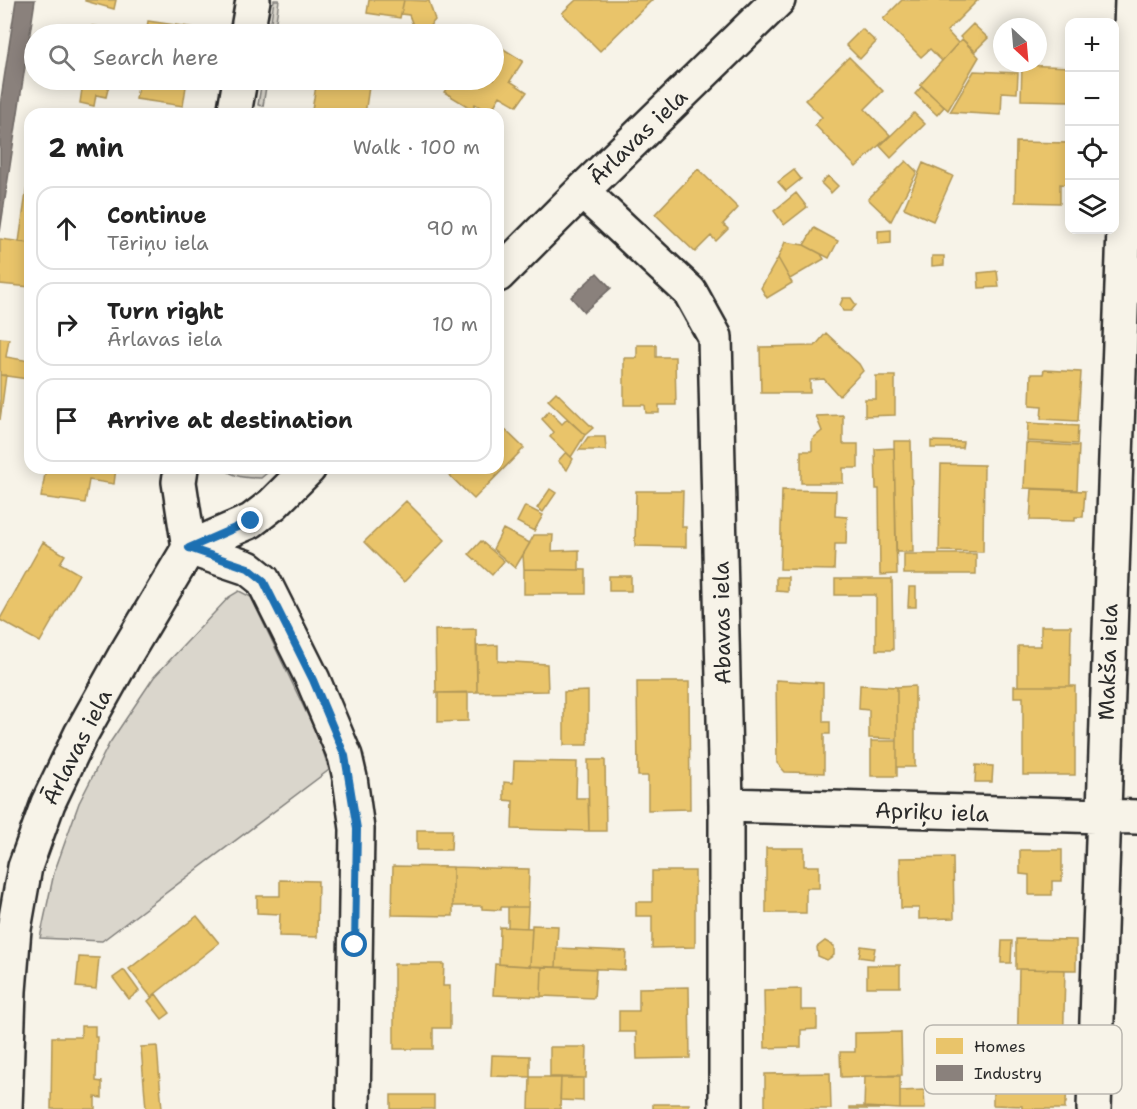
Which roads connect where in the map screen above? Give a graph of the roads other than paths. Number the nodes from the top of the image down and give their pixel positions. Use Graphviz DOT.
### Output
graph roads {
  1 [pos="253,0"];
  2 [pos="778,0"];
  3 [pos="1132,0"];
  4 [pos="249,24"];
  5 [pos="238,90"];
  6 [pos="235,108"];
  7 [pos="582,191"];
  8 [pos="1131,263"];
  9 [pos="504,269"];
  10 [pos="180,474"];
  11 [pos="303,474"];
  12 [pos="189,548"];
  13 [pos="726,806"];
  14 [pos="1102,817"];
  15 [pos="1137,817"];
  16 [pos="1096,1025"];
  17 [pos="1094,1094"];
  18 [pos="5,1109"];
  19 [pos="353,1109"];
  20 [pos="726,1109"];
  21 [pos="1094,1109"];
  1 -- 4 [label="street"];
  2 -- 7 [label="street, Ārlavas iela"];
  3 -- 8 [label="street, Makša iela"];
  5 -- 6 [label="street"];
  7 -- 9 [label="street, Ārlavas iela"];
  7 -- 13 [label="street, Abavas iela"];
  8 -- 14 [label="street, Makša iela"];
  10 -- 12 [label="street"];
  11 -- 12 [label="street"];
  12 -- 18 [label="street, Ārlavas iela"];
  12 -- 19 [label="street"];
  13 -- 14 [label="street, Apriķu iela"];
  13 -- 20 [label="street, Abavas iela"];
  14 -- 15 [label="street, Apriķu iela"];
  14 -- 16 [label="street, Makša iela"];
  17 -- 21 [label="street, Makša iela"];
}
